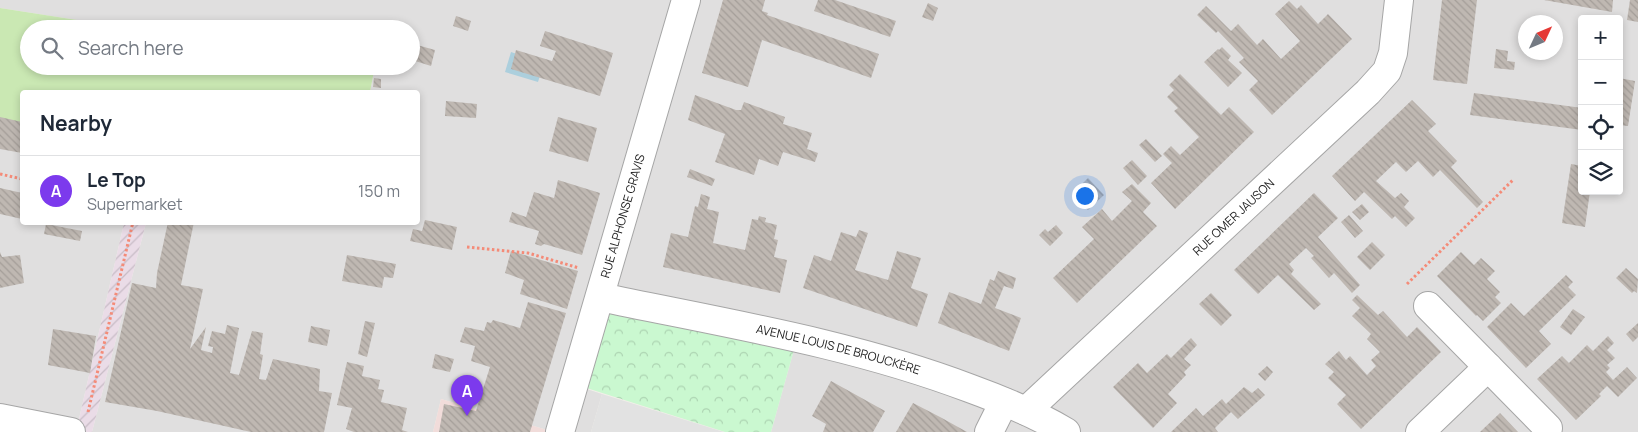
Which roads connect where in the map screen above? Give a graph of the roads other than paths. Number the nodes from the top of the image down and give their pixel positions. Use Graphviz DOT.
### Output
graph roads {
  1 [pos="686,0"];
  2 [pos="1399,0"];
  3 [pos="603,287"];
  4 [pos="1428,306"];
  5 [pos="1488,367"];
  6 [pos="1015,407"];
  7 [pos="0,418"];
  8 [pos="79,422"];
  9 [pos="1548,428"];
  10 [pos="560,432"];
  11 [pos="989,432"];
  12 [pos="1066,432"];
  13 [pos="1420,432"];
  1 -- 3 [label="street, RUE ALPHONSE GRAVIS"];
  2 -- 6 [label="street, RUE OMER JAUSON"];
  3 -- 6 [label="street, AVENUE LOUIS DE BROUCKÈRE"];
  3 -- 10 [label="street, RUE ALPHONSE GRAVIS"];
  4 -- 5 [label="street"];
  5 -- 9 [label="street"];
  5 -- 13 [label="street"];
  6 -- 11 [label="street"];
  6 -- 12 [label="street, AVENUE LOUIS DE BROUCKÈRE"];
  7 -- 8 [label="street"];
}
